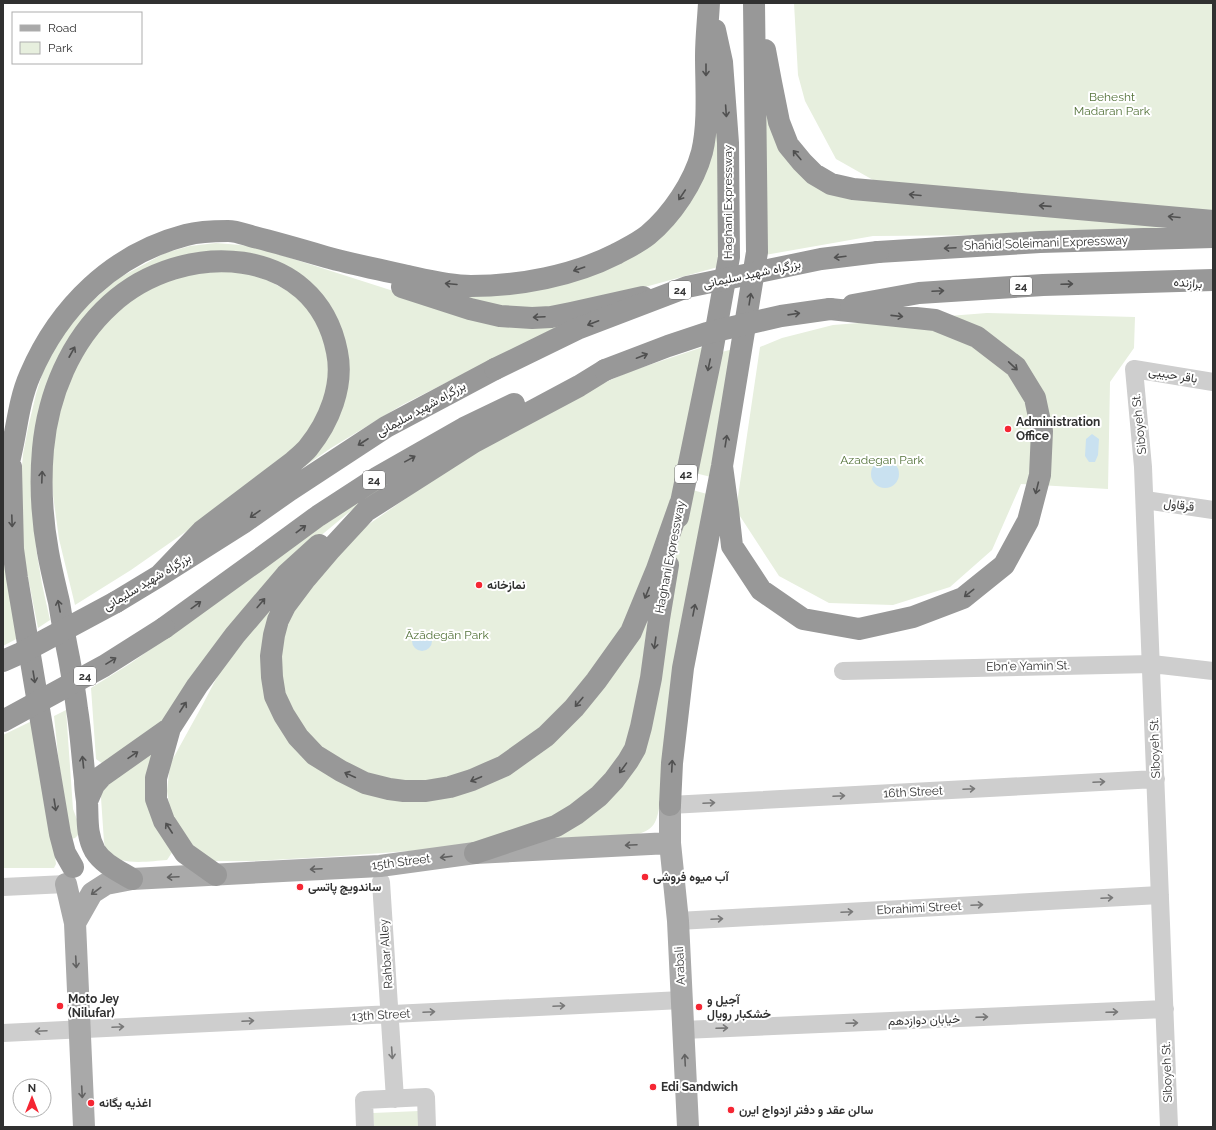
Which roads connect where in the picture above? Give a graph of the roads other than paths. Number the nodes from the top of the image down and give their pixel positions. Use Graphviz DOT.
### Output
graph roads {
  1 [pos="710,3"];
  2 [pos="754,3"];
  3 [pos="758,3"];
  4 [pos="1213,221"];
  5 [pos="1213,237"];
  6 [pos="878,252"];
  7 [pos="342,262"];
  8 [pos="1213,280"];
  9 [pos="1162,281"];
  10 [pos="1213,285"];
  11 [pos="687,287"];
  12 [pos="830,309"];
  13 [pos="1134,369"];
  14 [pos="605,370"];
  15 [pos="1213,382"];
  16 [pos="11,454"];
  17 [pos="722,466"];
  18 [pos="3,484"];
  19 [pos="1145,500"];
  20 [pos="680,504"];
  21 [pos="1213,510"];
  22 [pos="366,511"];
  23 [pos="159,576"];
  24 [pos="3,662"];
  25 [pos="1152,664"];
  26 [pos="843,671"];
  27 [pos="1213,671"];
  28 [pos="3,721"];
  29 [pos="170,728"];
  30 [pos="1156,779"];
  31 [pos="87,801"];
  32 [pos="670,805"];
  33 [pos="88,835"];
  34 [pos="670,843"];
  35 [pos="475,853"];
  36 [pos="216,875"];
  37 [pos="70,876"];
  38 [pos="132,879"];
  39 [pos="381,882"];
  40 [pos="3,887"];
  41 [pos="1160,895"];
  42 [pos="678,921"];
  43 [pos="75,923"];
  44 [pos="682,1000"];
  45 [pos="1165,1010"];
  46 [pos="390,1014"];
  47 [pos="80,1029"];
  48 [pos="683,1030"];
  49 [pos="3,1033"];
  50 [pos="395,1098"];
  51 [pos="84,1127"];
  52 [pos="365,1127"];
  53 [pos="427,1127"];
  54 [pos="688,1127"];
  55 [pos="1169,1127"];
  1 -- 7 [label="highway, one-way"];
  1 -- 20 [label="highway, Haghani Expressway / 42, one-way"];
  17 -- 2 [label="highway, one-way"];
  4 -- 3 [label="highway, one-way"];
  5 -- 6 [label="highway, Shahid Soleimani Expressway / 24, one-way"];
  6 -- 11 [label="highway, بزرگراه شهید سلیمانی / 24, one-way, bridge"];
  11 -- 7 [label="highway, one-way"];
  7 -- 16 [label="highway"];
  8 -- 9 [label="highway, 24"];
  9 -- 10 [label="main road, برازنده"];
  12 -- 9 [label="highway, 24, one-way"];
  11 -- 23 [label="highway, بزرگراه شهید سلیمانی / 24, one-way, bridge"];
  14 -- 12 [label="highway, 24, one-way, bridge"];
  12 -- 17 [label="highway, one-way"];
  13 -- 15 [label="street, باقر حبیبی"];
  13 -- 19 [label="street, Siboyeh St."];
  14 -- 22 [label="highway"];
  28 -- 14 [label="highway, 24, one-way, bridge"];
  16 -- 18 [label="highway"];
  16 -- 37 [label="highway, one-way"];
  32 -- 17 [label="highway, one-way"];
  19 -- 21 [label="street, قرقاول"];
  19 -- 25 [label="street, Siboyeh St."];
  20 -- 22 [label="highway, one-way"];
  20 -- 35 [label="highway, Haghani Expressway / 42, one-way"];
  29 -- 22 [label="highway, one-way"];
  23 -- 24 [label="highway, بزرگراه شهید سلیمانی / 24, bridge"];
  31 -- 23 [label="highway, one-way"];
  25 -- 26 [label="street, Ebn'e Yamin St."];
  25 -- 27 [label="street, Ebn'e Yamin St."];
  25 -- 30 [label="street, Siboyeh St."];
  31 -- 29 [label="highway, one-way"];
  36 -- 29 [label="highway, one-way"];
  32 -- 30 [label="street, 16th Street, one-way"];
  30 -- 41 [label="street, Siboyeh St."];
  31 -- 33 [label="highway"];
  32 -- 34 [label="main road, Arabali"];
  33 -- 37 [label="highway"];
  33 -- 38 [label="highway"];
  34 -- 35 [label="main road, 15th Street, one-way"];
  34 -- 42 [label="main road, Arabali"];
  35 -- 36 [label="main road, 15th Street, one-way"];
  36 -- 38 [label="main road, 15th Street, one-way"];
  37 -- 40 [label="street"];
  37 -- 43 [label="main road"];
  38 -- 43 [label="main road, 15th Street, one-way"];
  39 -- 46 [label="street, Rahbar Alley"];
  42 -- 41 [label="street, Ebrahimi Street, one-way"];
  41 -- 45 [label="street, Siboyeh St."];
  42 -- 44 [label="main road, Arabali"];
  43 -- 47 [label="main road, one-way"];
  46 -- 44 [label="street, 13th Street, one-way"];
  44 -- 48 [label="main road, Arabali"];
  48 -- 45 [label="street, خیابان دوازدهم, one-way"];
  45 -- 55 [label="street, Siboyeh St."];
  47 -- 46 [label="street, 13th Street, one-way"];
  46 -- 50 [label="street, Rahbar Alley, one-way"];
  47 -- 49 [label="street, 13th Street, one-way"];
  47 -- 51 [label="main road, one-way"];
  54 -- 48 [label="main road, Arabali, one-way"];
  50 -- 52 [label="street"];
  50 -- 53 [label="street"];
}
